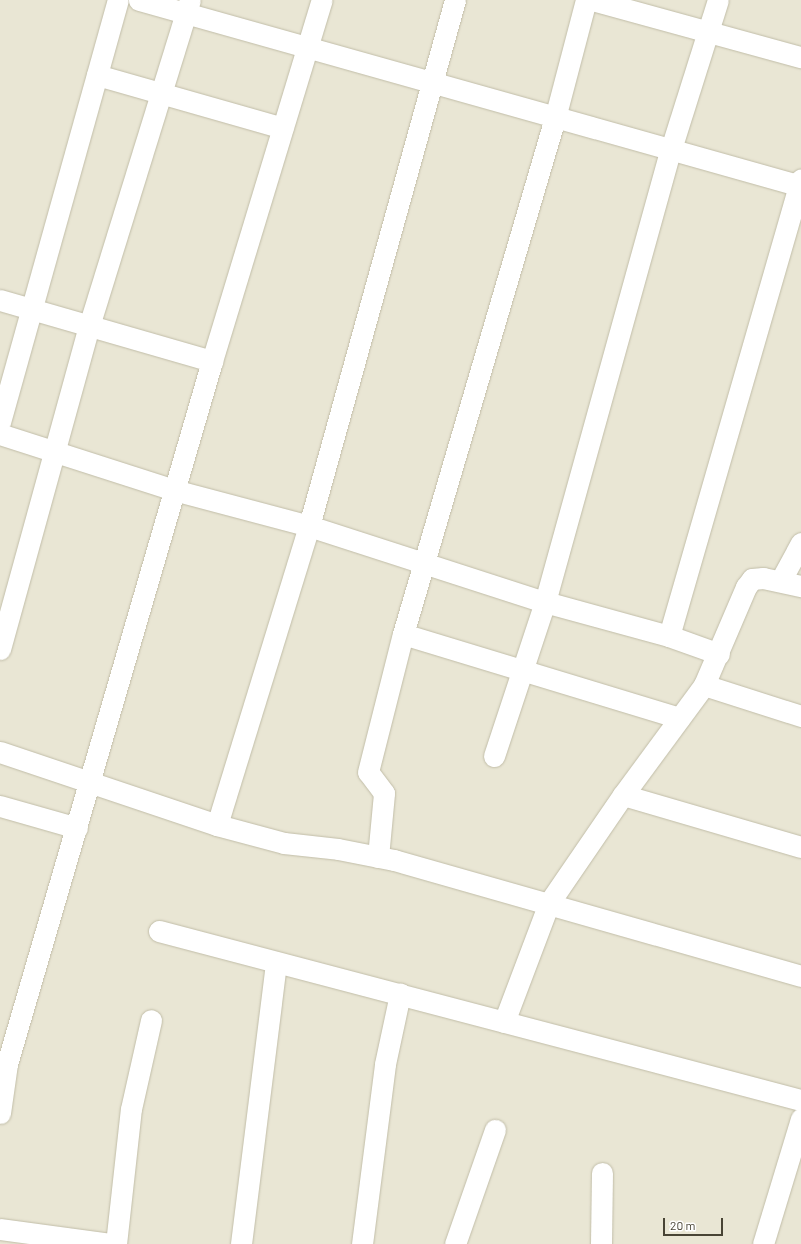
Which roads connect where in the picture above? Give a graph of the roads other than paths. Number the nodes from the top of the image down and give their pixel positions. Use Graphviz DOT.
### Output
graph roads {
  1 [pos="118,0"];
  2 [pos="139,0"];
  3 [pos="322,0"];
  4 [pos="455,0"];
  5 [pos="586,0"];
  6 [pos="592,0"];
  7 [pos="718,0"];
  8 [pos="188,6"];
  9 [pos="709,31"];
  10 [pos="307,48"];
  11 [pos="801,57"];
  12 [pos="96,75"];
  13 [pos="431,82"];
  14 [pos="161,94"];
  15 [pos="555,118"];
  16 [pos="283,128"];
  17 [pos="670,152"];
  18 [pos="800,184"];
  19 [pos="0,300"];
  20 [pos="32,309"];
  21 [pos="89,326"];
  22 [pos="212,362"];
  23 [pos="0,422"];
  24 [pos="0,434"];
  25 [pos="55,453"];
  26 [pos="174,490"];
  27 [pos="309,526"];
  28 [pos="801,543"];
  29 [pos="423,562"];
  30 [pos="781,580"];
  31 [pos="801,586"];
  32 [pos="545,602"];
  33 [pos="403,634"];
  34 [pos="669,636"];
  35 [pos="0,650"];
  36 [pos="719,654"];
  37 [pos="522,671"];
  38 [pos="704,685"];
  39 [pos="801,716"];
  40 [pos="680,718"];
  41 [pos="0,752"];
  42 [pos="494,756"];
  43 [pos="91,782"];
  44 [pos="623,795"];
  45 [pos="0,806"];
  46 [pos="217,825"];
  47 [pos="77,828"];
  48 [pos="801,847"];
  49 [pos="378,857"];
  50 [pos="549,903"];
  51 [pos="159,931"];
  52 [pos="276,963"];
  53 [pos="801,976"];
  54 [pos="400,994"];
  55 [pos="150,1020"];
  56 [pos="504,1022"];
  57 [pos="801,1100"];
  58 [pos="0,1113"];
  59 [pos="801,1119"];
  60 [pos="495,1130"];
  61 [pos="602,1173"];
  62 [pos="0,1229"];
  63 [pos="111,1244"];
  64 [pos="116,1244"];
  65 [pos="241,1244"];
  66 [pos="362,1244"];
  67 [pos="455,1244"];
  68 [pos="601,1244"];
  69 [pos="763,1244"];
  1 -- 12 [label="street"];
  2 -- 8 [label="street"];
  3 -- 10 [label="street"];
  4 -- 13 [label="street"];
  5 -- 15 [label="street"];
  6 -- 9 [label="street"];
  7 -- 9 [label="street"];
  8 -- 10 [label="street"];
  8 -- 14 [label="street"];
  9 -- 11 [label="street"];
  9 -- 17 [label="street"];
  10 -- 13 [label="street"];
  10 -- 16 [label="street"];
  12 -- 14 [label="street"];
  12 -- 20 [label="street"];
  13 -- 15 [label="street"];
  13 -- 27 [label="street"];
  14 -- 16 [label="street"];
  14 -- 21 [label="street"];
  15 -- 17 [label="street"];
  15 -- 29 [label="street"];
  16 -- 22 [label="street"];
  17 -- 18 [label="street"];
  17 -- 32 [label="street"];
  18 -- 34 [label="street"];
  19 -- 20 [label="street"];
  20 -- 21 [label="street"];
  20 -- 23 [label="street"];
  21 -- 22 [label="street"];
  21 -- 25 [label="street"];
  22 -- 26 [label="street"];
  24 -- 25 [label="street"];
  25 -- 26 [label="street"];
  25 -- 35 [label="street"];
  26 -- 27 [label="street"];
  26 -- 43 [label="street"];
  27 -- 29 [label="street"];
  27 -- 46 [label="street"];
  28 -- 30 [label="street"];
  29 -- 32 [label="street"];
  29 -- 33 [label="street"];
  30 -- 31 [label="street"];
  30 -- 36 [label="street"];
  32 -- 34 [label="street"];
  32 -- 37 [label="street"];
  33 -- 37 [label="street"];
  33 -- 49 [label="street"];
  34 -- 36 [label="street"];
  36 -- 38 [label="street"];
  37 -- 40 [label="street"];
  37 -- 42 [label="street"];
  38 -- 39 [label="street"];
  38 -- 40 [label="street"];
  40 -- 44 [label="street"];
  41 -- 43 [label="street"];
  43 -- 46 [label="street"];
  43 -- 47 [label="street"];
  44 -- 48 [label="street"];
  44 -- 50 [label="street"];
  45 -- 47 [label="street"];
  46 -- 49 [label="street"];
  47 -- 58 [label="street"];
  49 -- 50 [label="street"];
  50 -- 53 [label="street"];
  50 -- 56 [label="street"];
  51 -- 52 [label="street"];
  52 -- 54 [label="street"];
  52 -- 65 [label="street"];
  54 -- 56 [label="street"];
  54 -- 66 [label="street"];
  55 -- 64 [label="street"];
  56 -- 57 [label="street"];
  59 -- 69 [label="street"];
  60 -- 67 [label="street"];
  61 -- 68 [label="street"];
  62 -- 63 [label="street"];
}
